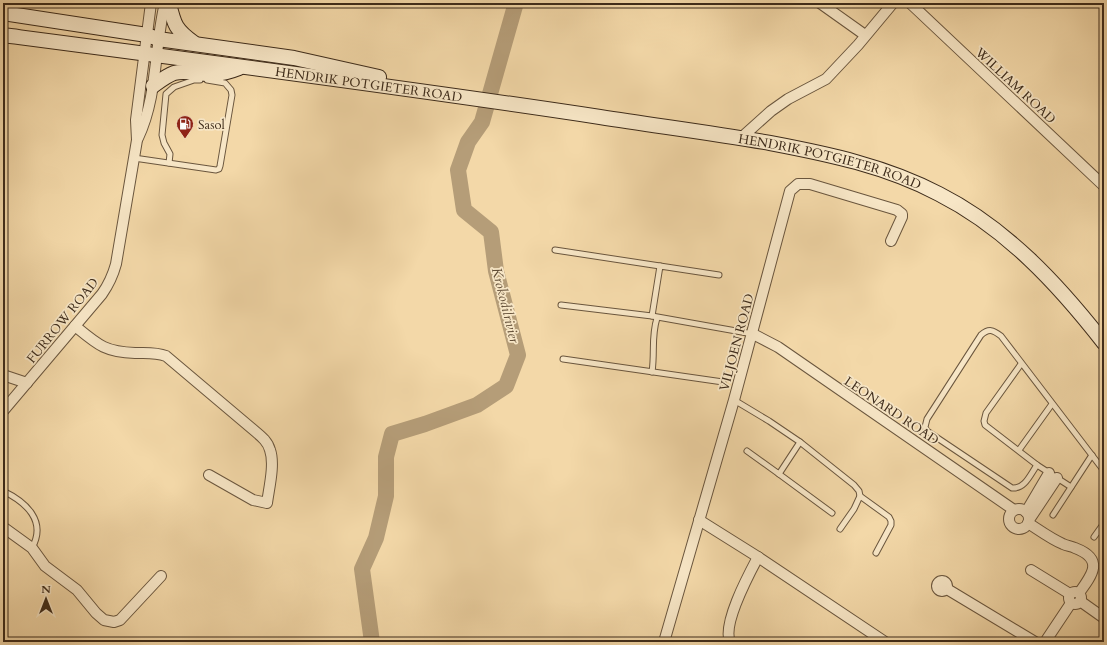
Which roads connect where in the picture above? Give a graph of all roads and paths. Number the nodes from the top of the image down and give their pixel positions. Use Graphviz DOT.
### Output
graph roads {
  1 [pos="151,3"];
  2 [pos="165,3"];
  3 [pos="169,3"];
  4 [pos="820,3"];
  5 [pos="893,3"];
  6 [pos="910,3"];
  7 [pos="3,13"];
  8 [pos="3,35"];
  9 [pos="865,36"];
  10 [pos="152,37"];
  11 [pos="196,44"];
  12 [pos="151,55"];
  13 [pos="241,67"];
  14 [pos="153,86"];
  15 [pos="466,97"];
  16 [pos="741,138"];
  17 [pos="137,140"];
  18 [pos="134,158"];
  19 [pos="169,163"];
  20 [pos="1104,186"];
  21 [pos="891,241"];
  22 [pos="555,250"];
  23 [pos="660,266"];
  24 [pos="719,275"];
  25 [pos="561,305"];
  26 [pos="655,317"];
  27 [pos="75,326"];
  28 [pos="753,334"];
  29 [pos="1104,343"];
  30 [pos="563,359"];
  31 [pos="1021,364"];
  32 [pos="652,372"];
  33 [pos="3,375"];
  34 [pos="724,382"];
  35 [pos="27,383"];
  36 [pos="734,400"];
  37 [pos="1052,404"];
  38 [pos="3,411"];
  39 [pos="800,442"];
  40 [pos="1019,450"];
  41 [pos="746,451"];
  42 [pos="1092,455"];
  43 [pos="1037,465"];
  44 [pos="1104,471"];
  45 [pos="779,474"];
  46 [pos="209,475"];
  47 [pos="1053,476"];
  48 [pos="1070,487"];
  49 [pos="3,491"];
  50 [pos="860,496"];
  51 [pos="1014,510"];
  52 [pos="832,513"];
  53 [pos="1053,515"];
  54 [pos="1028,518"];
  55 [pos="699,520"];
  56 [pos="1104,523"];
  57 [pos="3,527"];
  58 [pos="840,529"];
  59 [pos="1094,537"];
  60 [pos="32,548"];
  61 [pos="876,553"];
  62 [pos="758,557"];
  63 [pos="1031,570"];
  64 [pos="161,576"];
  65 [pos="947,589"];
  66 [pos="1075,598"];
  67 [pos="1104,618"];
  68 [pos="1046,641"];
  69 [pos="664,642"];
  70 [pos="730,642"];
  71 [pos="885,642"];
  72 [pos="1035,642"];
  1 -- 10 [label="street"];
  2 -- 10 [label="street"];
  3 -- 11 [label="main road"];
  4 -- 9 [label="street"];
  5 -- 9 [label="street"];
  6 -- 20 [label="street, WILLIAM ROAD"];
  7 -- 10 [label="main road, HENDRIK POTGIETER ROAD"];
  8 -- 12 [label="main road, HENDRIK POTGIETER ROAD"];
  9 -- 16 [label="street"];
  10 -- 11 [label="main road, HENDRIK POTGIETER ROAD"];
  10 -- 12 [label="street"];
  11 -- 15 [label="main road, HENDRIK POTGIETER ROAD"];
  12 -- 13 [label="main road, HENDRIK POTGIETER ROAD"];
  12 -- 14 [label="street, FURROW ROAD"];
  12 -- 17 [label="street, FURROW ROAD"];
  13 -- 14 [label="main road"];
  13 -- 15 [label="main road, HENDRIK POTGIETER ROAD"];
  14 -- 17 [label="street, FURROW ROAD"];
  15 -- 16 [label="main road, HENDRIK POTGIETER ROAD"];
  16 -- 29 [label="main road, HENDRIK POTGIETER ROAD"];
  17 -- 18 [label="street, FURROW ROAD"];
  18 -- 19 [label="lane"];
  18 -- 27 [label="street, FURROW ROAD"];
  19 -- 19 [label="lane"];
  21 -- 28 [label="street, VILJOEN ROAD"];
  22 -- 23 [label="lane"];
  23 -- 24 [label="lane"];
  23 -- 26 [label="lane"];
  25 -- 26 [label="lane"];
  26 -- 28 [label="lane"];
  26 -- 32 [label="lane"];
  27 -- 35 [label="street, FURROW ROAD"];
  27 -- 46 [label="street"];
  28 -- 36 [label="street, VILJOEN ROAD"];
  28 -- 51 [label="street, LEONARD ROAD"];
  30 -- 32 [label="lane"];
  31 -- 37 [label="lane"];
  31 -- 40 [label="lane"];
  31 -- 43 [label="lane"];
  32 -- 34 [label="lane"];
  33 -- 35 [label="street"];
  35 -- 38 [label="street, FURROW ROAD"];
  36 -- 39 [label="lane"];
  36 -- 55 [label="street, VILJOEN ROAD"];
  37 -- 40 [label="lane"];
  37 -- 42 [label="lane"];
  39 -- 45 [label="lane"];
  39 -- 50 [label="lane"];
  40 -- 43 [label="lane"];
  41 -- 45 [label="lane"];
  42 -- 44 [label="lane"];
  42 -- 48 [label="lane"];
  43 -- 47 [label="lane"];
  45 -- 52 [label="lane"];
  47 -- 48 [label="lane"];
  47 -- 54 [label="street"];
  48 -- 53 [label="lane"];
  49 -- 60 [label="lane"];
  50 -- 58 [label="lane"];
  50 -- 61 [label="lane"];
  51 -- 54 [label="street"];
  51 -- 54 [label="street"];
  54 -- 66 [label="street"];
  55 -- 62 [label="street"];
  55 -- 69 [label="street, VILJOEN ROAD"];
  56 -- 59 [label="lane"];
  57 -- 60 [label="street"];
  60 -- 64 [label="street"];
  62 -- 70 [label="street"];
  62 -- 71 [label="street"];
  63 -- 66 [label="street"];
  65 -- 72 [label="street"];
  66 -- 67 [label="street"];
  66 -- 68 [label="street"];
}
